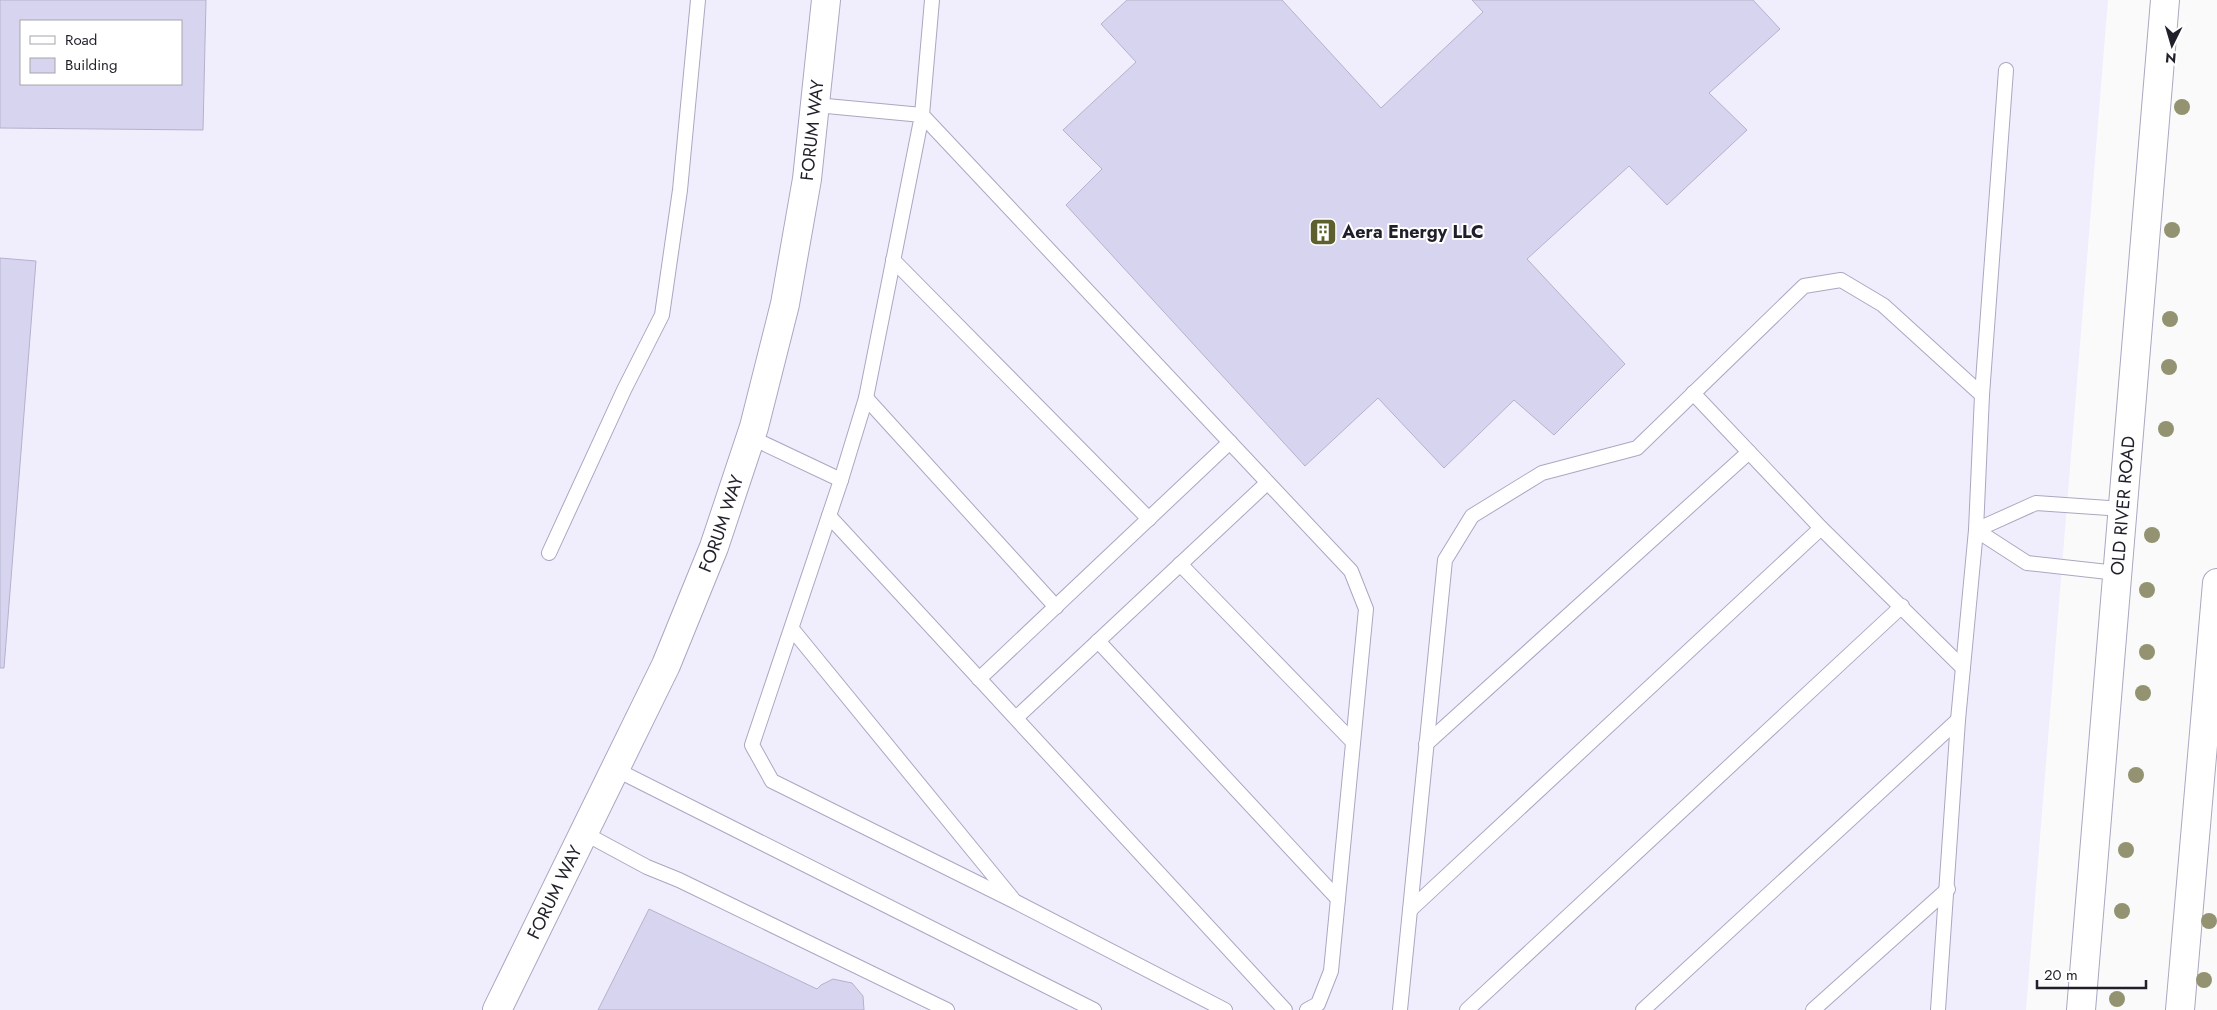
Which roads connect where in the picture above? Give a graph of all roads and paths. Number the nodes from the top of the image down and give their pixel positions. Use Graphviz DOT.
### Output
graph roads {
  1 [pos="698,0"];
  2 [pos="826,0"];
  3 [pos="932,0"];
  4 [pos="2165,0"];
  5 [pos="2006,70"];
  6 [pos="816,105"];
  7 [pos="922,115"];
  8 [pos="893,260"];
  9 [pos="1693,393"];
  10 [pos="1982,394"];
  11 [pos="866,398"];
  12 [pos="750,437"];
  13 [pos="1230,442"];
  14 [pos="1749,452"];
  15 [pos="841,480"];
  16 [pos="1267,483"];
  17 [pos="2123,509"];
  18 [pos="829,516"];
  19 [pos="1149,519"];
  20 [pos="1821,528"];
  21 [pos="1976,530"];
  22 [pos="549,553"];
  23 [pos="1180,564"];
  24 [pos="2117,573"];
  25 [pos="2217,583"];
  26 [pos="1056,606"];
  27 [pos="1902,606"];
  28 [pos="792,629"];
  29 [pos="1098,641"];
  30 [pos="1963,668"];
  31 [pos="979,679"];
  32 [pos="1016,718"];
  33 [pos="1958,720"];
  34 [pos="1353,742"];
  35 [pos="1426,744"];
  36 [pos="615,769"];
  37 [pos="584,833"];
  38 [pos="1948,889"];
  39 [pos="1338,900"];
  40 [pos="1016,902"];
  41 [pos="1410,910"];
  42 [pos="497,1010"];
  43 [pos="947,1010"];
  44 [pos="1094,1010"];
  45 [pos="1225,1010"];
  46 [pos="1285,1010"];
  47 [pos="1307,1010"];
  48 [pos="1400,1010"];
  49 [pos="1467,1010"];
  50 [pos="1643,1010"];
  51 [pos="1813,1010"];
  52 [pos="1938,1010"];
  53 [pos="2081,1010"];
  54 [pos="2180,1010"];
  1 -- 22 [label="lane"];
  2 -- 6 [label="main road, FORUM WAY"];
  3 -- 7 [label="lane"];
  4 -- 17 [label="main road, OLD RIVER ROAD"];
  5 -- 10 [label="lane"];
  6 -- 7 [label="lane"];
  6 -- 12 [label="main road, FORUM WAY"];
  7 -- 8 [label="lane"];
  7 -- 13 [label="lane"];
  8 -- 11 [label="lane"];
  8 -- 19 [label="lane"];
  9 -- 10 [label="lane"];
  9 -- 14 [label="lane"];
  9 -- 35 [label="lane"];
  10 -- 21 [label="lane"];
  11 -- 15 [label="lane"];
  11 -- 26 [label="lane"];
  12 -- 15 [label="lane"];
  12 -- 36 [label="main road, FORUM WAY"];
  13 -- 16 [label="lane"];
  13 -- 19 [label="lane"];
  14 -- 20 [label="lane"];
  14 -- 35 [label="lane"];
  15 -- 18 [label="lane"];
  16 -- 23 [label="lane"];
  16 -- 34 [label="lane"];
  17 -- 21 [label="lane"];
  17 -- 24 [label="main road, OLD RIVER ROAD"];
  18 -- 28 [label="lane"];
  18 -- 31 [label="lane"];
  19 -- 26 [label="lane"];
  20 -- 27 [label="lane"];
  20 -- 41 [label="lane"];
  21 -- 24 [label="lane"];
  21 -- 30 [label="lane"];
  23 -- 29 [label="lane"];
  23 -- 34 [label="lane"];
  24 -- 53 [label="main road, OLD RIVER ROAD"];
  25 -- 54 [label="main road"];
  26 -- 31 [label="lane"];
  27 -- 30 [label="lane"];
  27 -- 49 [label="lane"];
  28 -- 40 [label="lane"];
  28 -- 40 [label="lane"];
  29 -- 32 [label="lane"];
  29 -- 39 [label="lane"];
  30 -- 33 [label="lane"];
  31 -- 32 [label="lane"];
  32 -- 46 [label="lane"];
  33 -- 38 [label="lane"];
  33 -- 50 [label="lane"];
  34 -- 39 [label="lane"];
  35 -- 41 [label="lane"];
  36 -- 37 [label="main road, FORUM WAY"];
  36 -- 44 [label="lane"];
  37 -- 42 [label="main road, FORUM WAY"];
  37 -- 43 [label="lane"];
  38 -- 51 [label="lane"];
  38 -- 52 [label="lane"];
  39 -- 47 [label="lane"];
  40 -- 45 [label="lane"];
  41 -- 48 [label="lane"];
}
